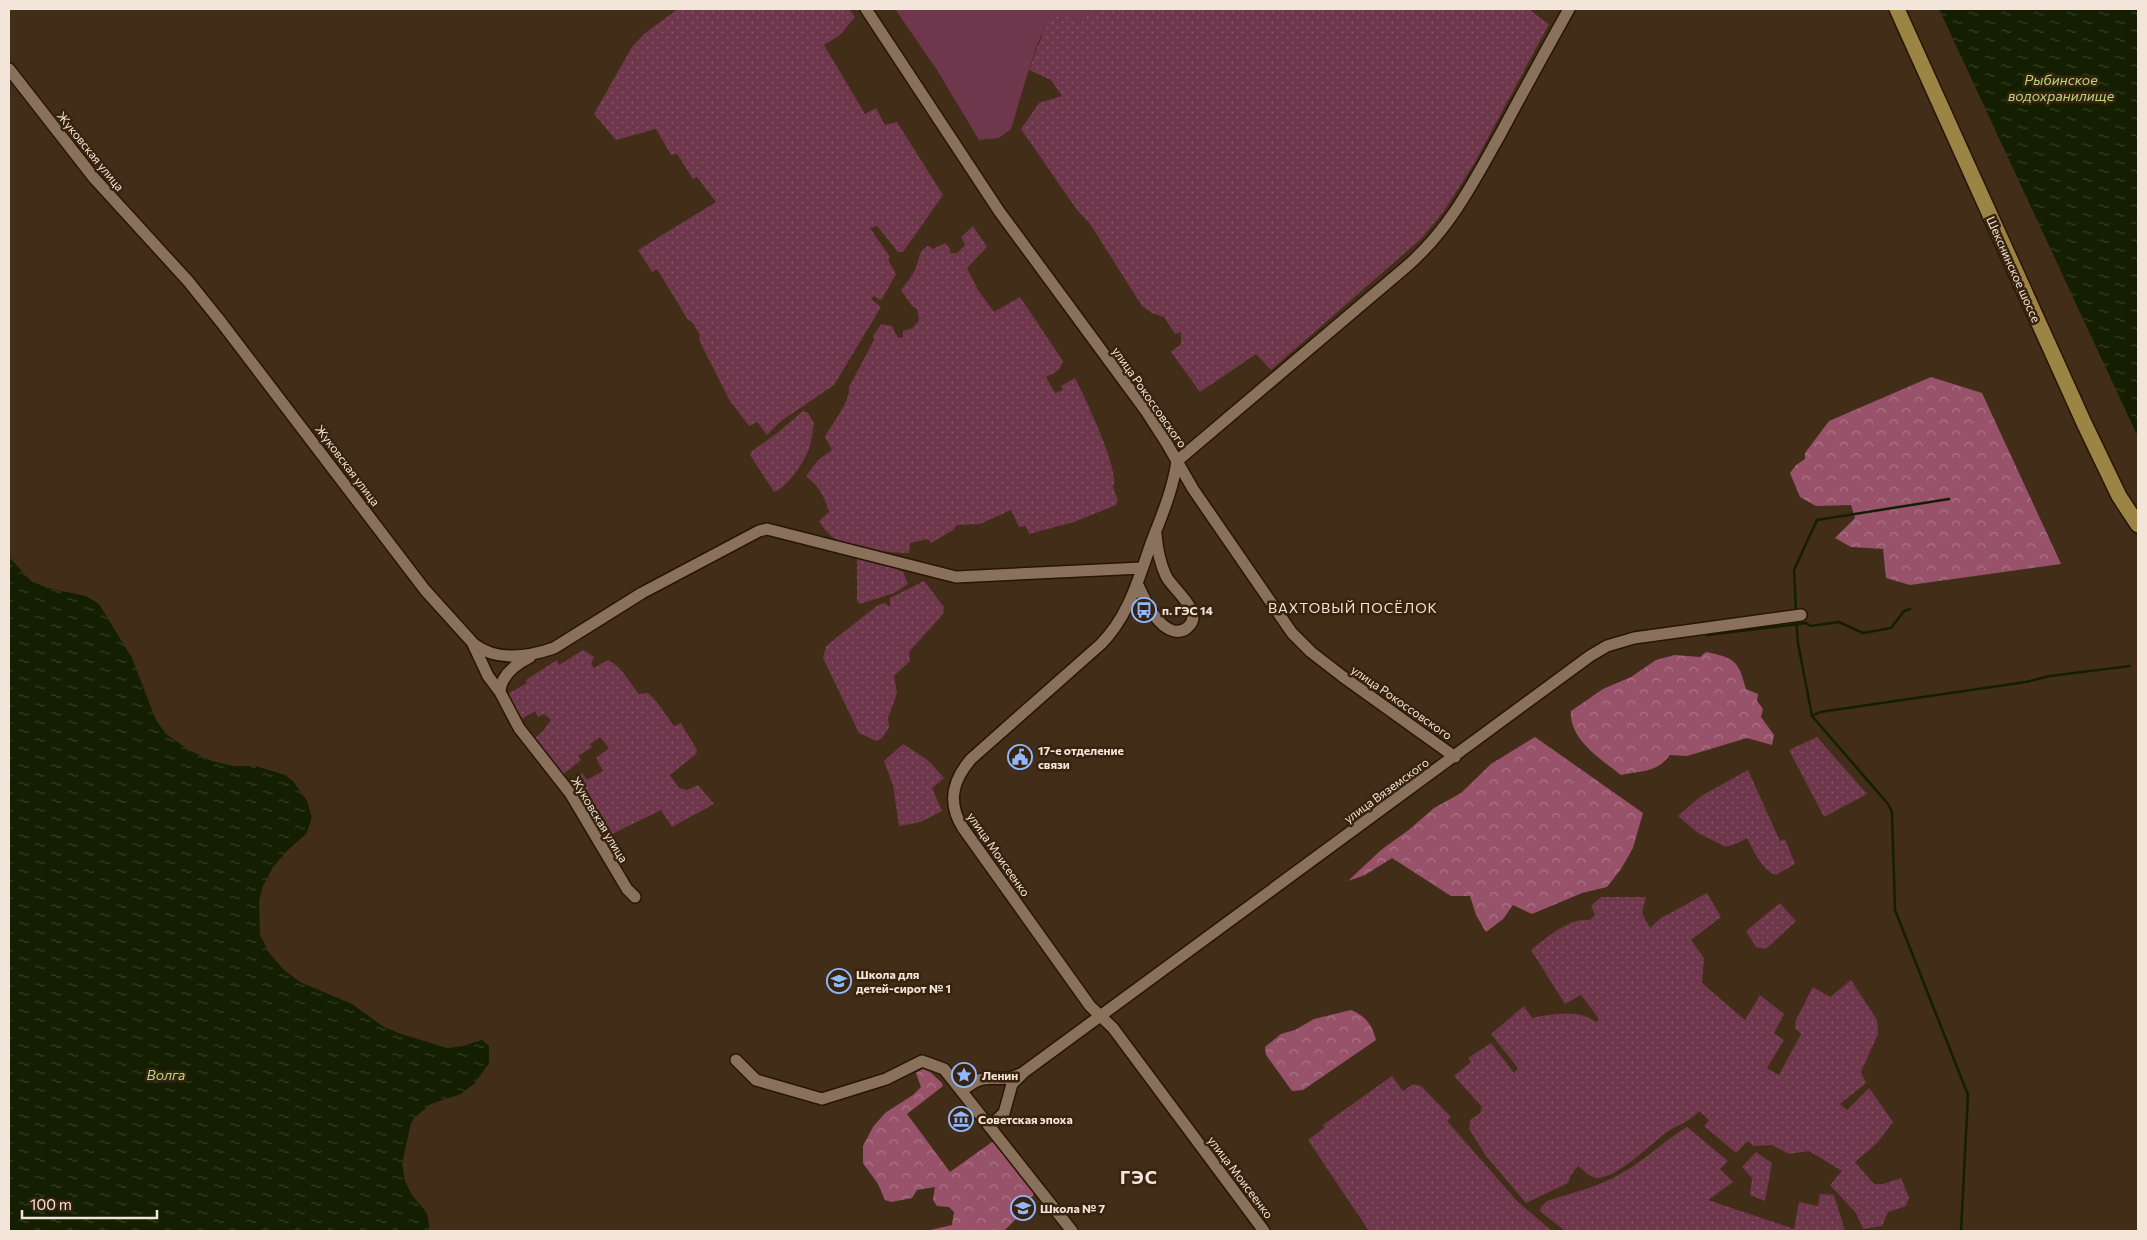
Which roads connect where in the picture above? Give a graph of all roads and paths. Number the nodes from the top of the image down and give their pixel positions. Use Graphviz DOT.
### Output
graph roads {
  1 [pos="866,9"];
  2 [pos="1569,9"];
  3 [pos="1897,9"];
  4 [pos="9,69"];
  5 [pos="1177,461"];
  6 [pos="2138,525"];
  7 [pos="1156,532"];
  8 [pos="1142,568"];
  9 [pos="1137,583"];
  10 [pos="1801,615"];
  11 [pos="472,642"];
  12 [pos="534,655"];
  13 [pos="500,692"];
  14 [pos="1455,756"];
  15 [pos="635,897"];
  16 [pos="1101,1016"];
  17 [pos="736,1060"];
  18 [pos="1024,1072"];
  19 [pos="992,1079"];
  20 [pos="962,1091"];
  21 [pos="1008,1099"];
  22 [pos="990,1126"];
  23 [pos="1072,1231"];
  24 [pos="1264,1231"];
  1 -- 5 [label="street, улица Рокоссовского"];
  2 -- 5 [label="street"];
  3 -- 6 [label="main road, Шекснинское шоссе"];
  4 -- 11 [label="street, Жуковская улица"];
  5 -- 7 [label="street, улица Моисеенко"];
  5 -- 14 [label="street, улица Рокоссовского"];
  7 -- 8 [label="street, улица Моисеенко"];
  7 -- 9 [label="street"];
  8 -- 9 [label="street, улица Моисеенко"];
  8 -- 12 [label="street"];
  9 -- 16 [label="street, улица Моисеенко"];
  10 -- 14 [label="street, улица Вяземского"];
  11 -- 12 [label="street"];
  11 -- 13 [label="street, Жуковская улица"];
  12 -- 13 [label="street"];
  13 -- 15 [label="street, Жуковская улица"];
  14 -- 16 [label="street, улица Вяземского"];
  16 -- 18 [label="street, улица Вяземского"];
  16 -- 24 [label="street, улица Моисеенко"];
  17 -- 20 [label="street"];
  18 -- 19 [label="street"];
  18 -- 21 [label="street"];
  19 -- 20 [label="street"];
  19 -- 21 [label="street"];
  20 -- 22 [label="street"];
  21 -- 22 [label="street"];
  22 -- 23 [label="street"];
}
